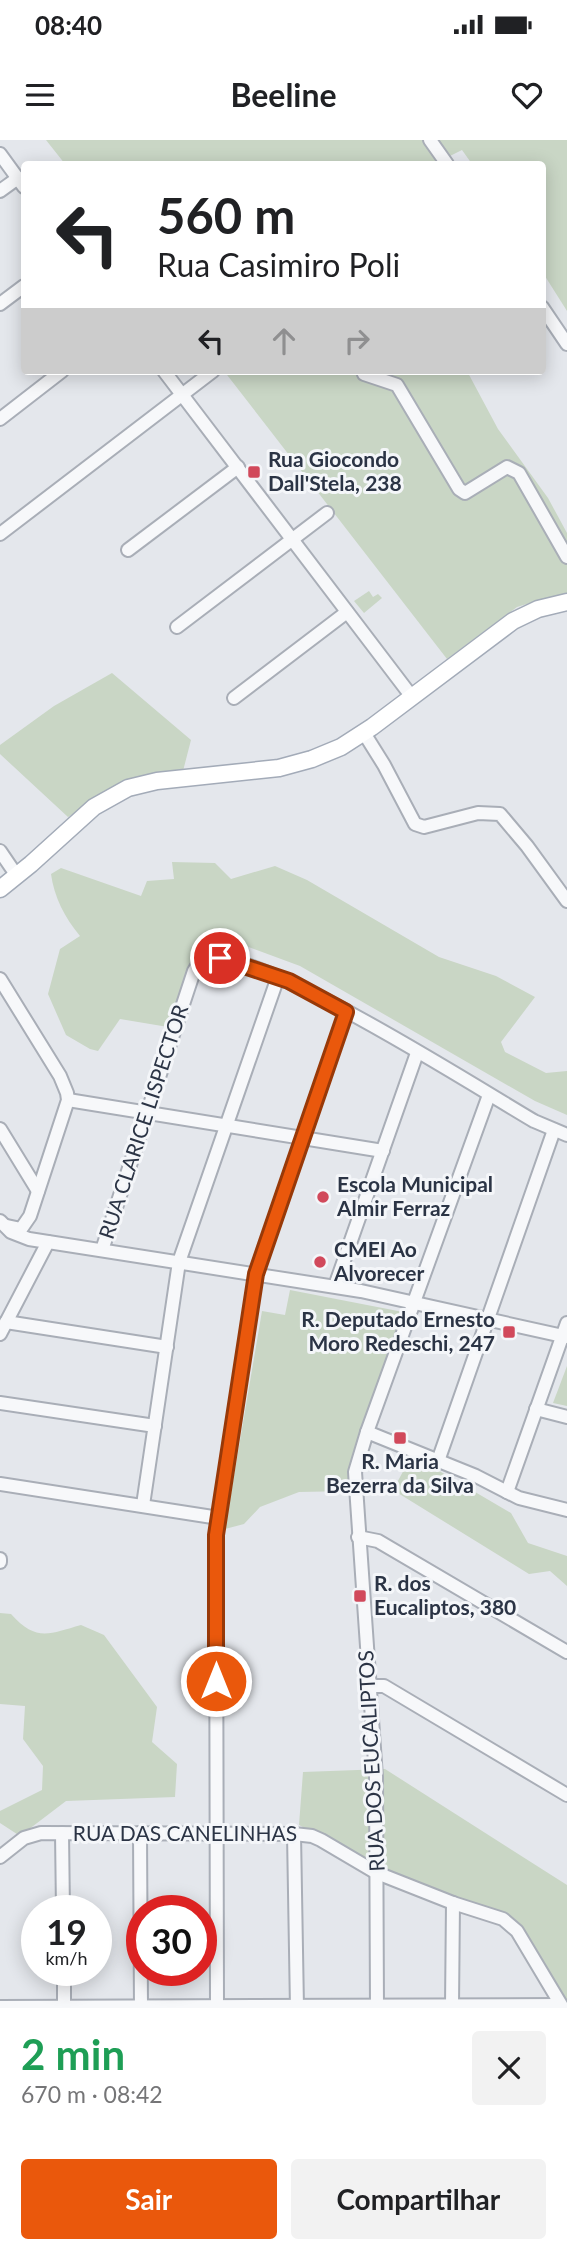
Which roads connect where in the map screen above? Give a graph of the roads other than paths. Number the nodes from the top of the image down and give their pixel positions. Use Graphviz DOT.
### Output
graph roads {
  1 [pos="430,140"];
  2 [pos="0,155"];
  3 [pos="445,161"];
  4 [pos="21,182"];
  5 [pos="0,191"];
  6 [pos="21,288"];
  7 [pos="0,304"];
  8 [pos="546,313"];
  9 [pos="567,344"];
  10 [pos="57,375"];
  11 [pos="167,375"];
  12 [pos="209,375"];
  13 [pos="367,375"];
  14 [pos="182,395"];
  15 [pos="0,419"];
  16 [pos="237,467"];
  17 [pos="327,513"];
  18 [pos="0,534"];
  19 [pos="292,539"];
  20 [pos="128,550"];
  21 [pos="567,557"];
  22 [pos="567,601"];
  23 [pos="347,612"];
  24 [pos="177,627"];
  25 [pos="412,697"];
  26 [pos="234,698"];
  27 [pos="364,733"];
  28 [pos="0,851"];
  29 [pos="18,876"];
  30 [pos="0,888"];
  31 [pos="567,901"];
  32 [pos="278,977"];
  33 [pos="0,979"];
  34 [pos="346,1012"];
  35 [pos="417,1053"];
  36 [pos="489,1095"];
  37 [pos="68,1100"];
  38 [pos="147,1112"];
  39 [pos="227,1126"];
  40 [pos="0,1129"];
  41 [pos="554,1130"];
  42 [pos="567,1135"];
  43 [pos="303,1138"];
  44 [pos="383,1151"];
  45 [pos="38,1191"];
  46 [pos="30,1216"];
  47 [pos="2,1223"];
  48 [pos="48,1242"];
  49 [pos="102,1250"];
  50 [pos="179,1262"];
  51 [pos="256,1274"];
  52 [pos="335,1286"];
  53 [pos="414,1302"];
  54 [pos="488,1319"];
  55 [pos="3,1328"];
  56 [pos="565,1332"];
  57 [pos="167,1347"];
  58 [pos="0,1403"];
  59 [pos="536,1409"];
  60 [pos="567,1417"];
  61 [pos="155,1426"];
  62 [pos="367,1432"];
  63 [pos="438,1461"];
  64 [pos="0,1484"];
  65 [pos="507,1492"];
  66 [pos="143,1505"];
  67 [pos="567,1510"];
  68 [pos="219,1518"];
  69 [pos="358,1537"];
  70 [pos="567,1652"];
  71 [pos="370,1686"];
  72 [pos="567,1795"];
  73 [pos="62,1833"];
  74 [pos="140,1833"];
  75 [pos="216,1833"];
  76 [pos="295,1834"];
  77 [pos="0,1857"];
  78 [pos="377,1873"];
  79 [pos="63,1895"];
  80 [pos="453,1903"];
  81 [pos="64,1986"];
  82 [pos="452,2005"];
  83 [pos="561,2006"];
  84 [pos="0,2007"];
  85 [pos="141,2007"];
  86 [pos="217,2007"];
  87 [pos="297,2007"];
  88 [pos="377,2007"];
  89 [pos="64,2008"];
  1 -- 3 [label="street"];
  2 -- 4 [label="street"];
  4 -- 5 [label="street"];
  6 -- 7 [label="street"];
  8 -- 9 [label="street"];
  10 -- 15 [label="street"];
  11 -- 14 [label="street"];
  12 -- 14 [label="street"];
  13 -- 21 [label="street"];
  14 -- 16 [label="street"];
  14 -- 18 [label="street"];
  16 -- 19 [label="street"];
  16 -- 20 [label="street"];
  17 -- 19 [label="street"];
  19 -- 23 [label="street"];
  19 -- 24 [label="street"];
  22 -- 25 [label="main road"];
  23 -- 25 [label="street"];
  23 -- 26 [label="street"];
  25 -- 27 [label="main road"];
  27 -- 29 [label="main road"];
  27 -- 31 [label="street"];
  28 -- 29 [label="street"];
  29 -- 30 [label="main road"];
  32 -- 34 [label="street"];
  32 -- 38 [label="street, RUA CLARICE LISPECTOR"];
  32 -- 39 [label="street"];
  33 -- 37 [label="street"];
  34 -- 35 [label="street"];
  34 -- 43 [label="street"];
  35 -- 36 [label="street"];
  35 -- 44 [label="street"];
  36 -- 41 [label="street"];
  36 -- 53 [label="street, RUA DOS EUCALIPTOS"];
  37 -- 38 [label="street"];
  37 -- 45 [label="street"];
  38 -- 39 [label="street"];
  38 -- 49 [label="street, RUA CLARICE LISPECTOR"];
  39 -- 43 [label="street"];
  39 -- 50 [label="street"];
  40 -- 45 [label="street"];
  41 -- 42 [label="street"];
  41 -- 54 [label="street"];
  43 -- 44 [label="street"];
  43 -- 51 [label="street"];
  44 -- 52 [label="street"];
  45 -- 46 [label="street"];
  46 -- 47 [label="street"];
  46 -- 48 [label="street"];
  47 -- 48 [label="street"];
  48 -- 49 [label="street"];
  48 -- 55 [label="street"];
  49 -- 50 [label="street"];
  50 -- 51 [label="street"];
  50 -- 57 [label="street"];
  51 -- 52 [label="street"];
  51 -- 68 [label="street"];
  52 -- 53 [label="street"];
  53 -- 54 [label="street"];
  53 -- 62 [label="street, RUA DOS EUCALIPTOS"];
  54 -- 56 [label="street"];
  54 -- 63 [label="street"];
  55 -- 57 [label="street"];
  56 -- 59 [label="street"];
  57 -- 61 [label="street"];
  58 -- 61 [label="street"];
  59 -- 60 [label="street"];
  59 -- 65 [label="street"];
  61 -- 66 [label="street"];
  62 -- 63 [label="street"];
  62 -- 69 [label="street, RUA DOS EUCALIPTOS"];
  63 -- 65 [label="street"];
  64 -- 66 [label="street"];
  65 -- 67 [label="street"];
  66 -- 68 [label="street"];
  68 -- 75 [label="street"];
  69 -- 70 [label="street"];
  69 -- 71 [label="street, RUA DOS EUCALIPTOS"];
  71 -- 72 [label="street"];
  71 -- 78 [label="street, RUA DOS EUCALIPTOS"];
  73 -- 74 [label="street, RUA DAS CANELINHAS"];
  73 -- 77 [label="street, RUA DAS CANELINHAS"];
  73 -- 79 [label="street"];
  74 -- 75 [label="street, RUA DAS CANELINHAS"];
  74 -- 85 [label="street"];
  75 -- 76 [label="street, RUA DAS CANELINHAS"];
  75 -- 86 [label="street"];
  76 -- 78 [label="street, RUA DAS CANELINHAS"];
  76 -- 87 [label="street"];
  78 -- 80 [label="street, RUA DAS CANELINHAS"];
  78 -- 88 [label="street, RUA DOS EUCALIPTOS"];
  80 -- 82 [label="street"];
  80 -- 83 [label="street, RUA DAS CANELINHAS"];
  81 -- 89 [label="street"];
  82 -- 83 [label="street"];
  82 -- 88 [label="street"];
  84 -- 89 [label="street"];
  85 -- 86 [label="street"];
  85 -- 89 [label="street"];
  86 -- 87 [label="street"];
  87 -- 88 [label="street"];
}
